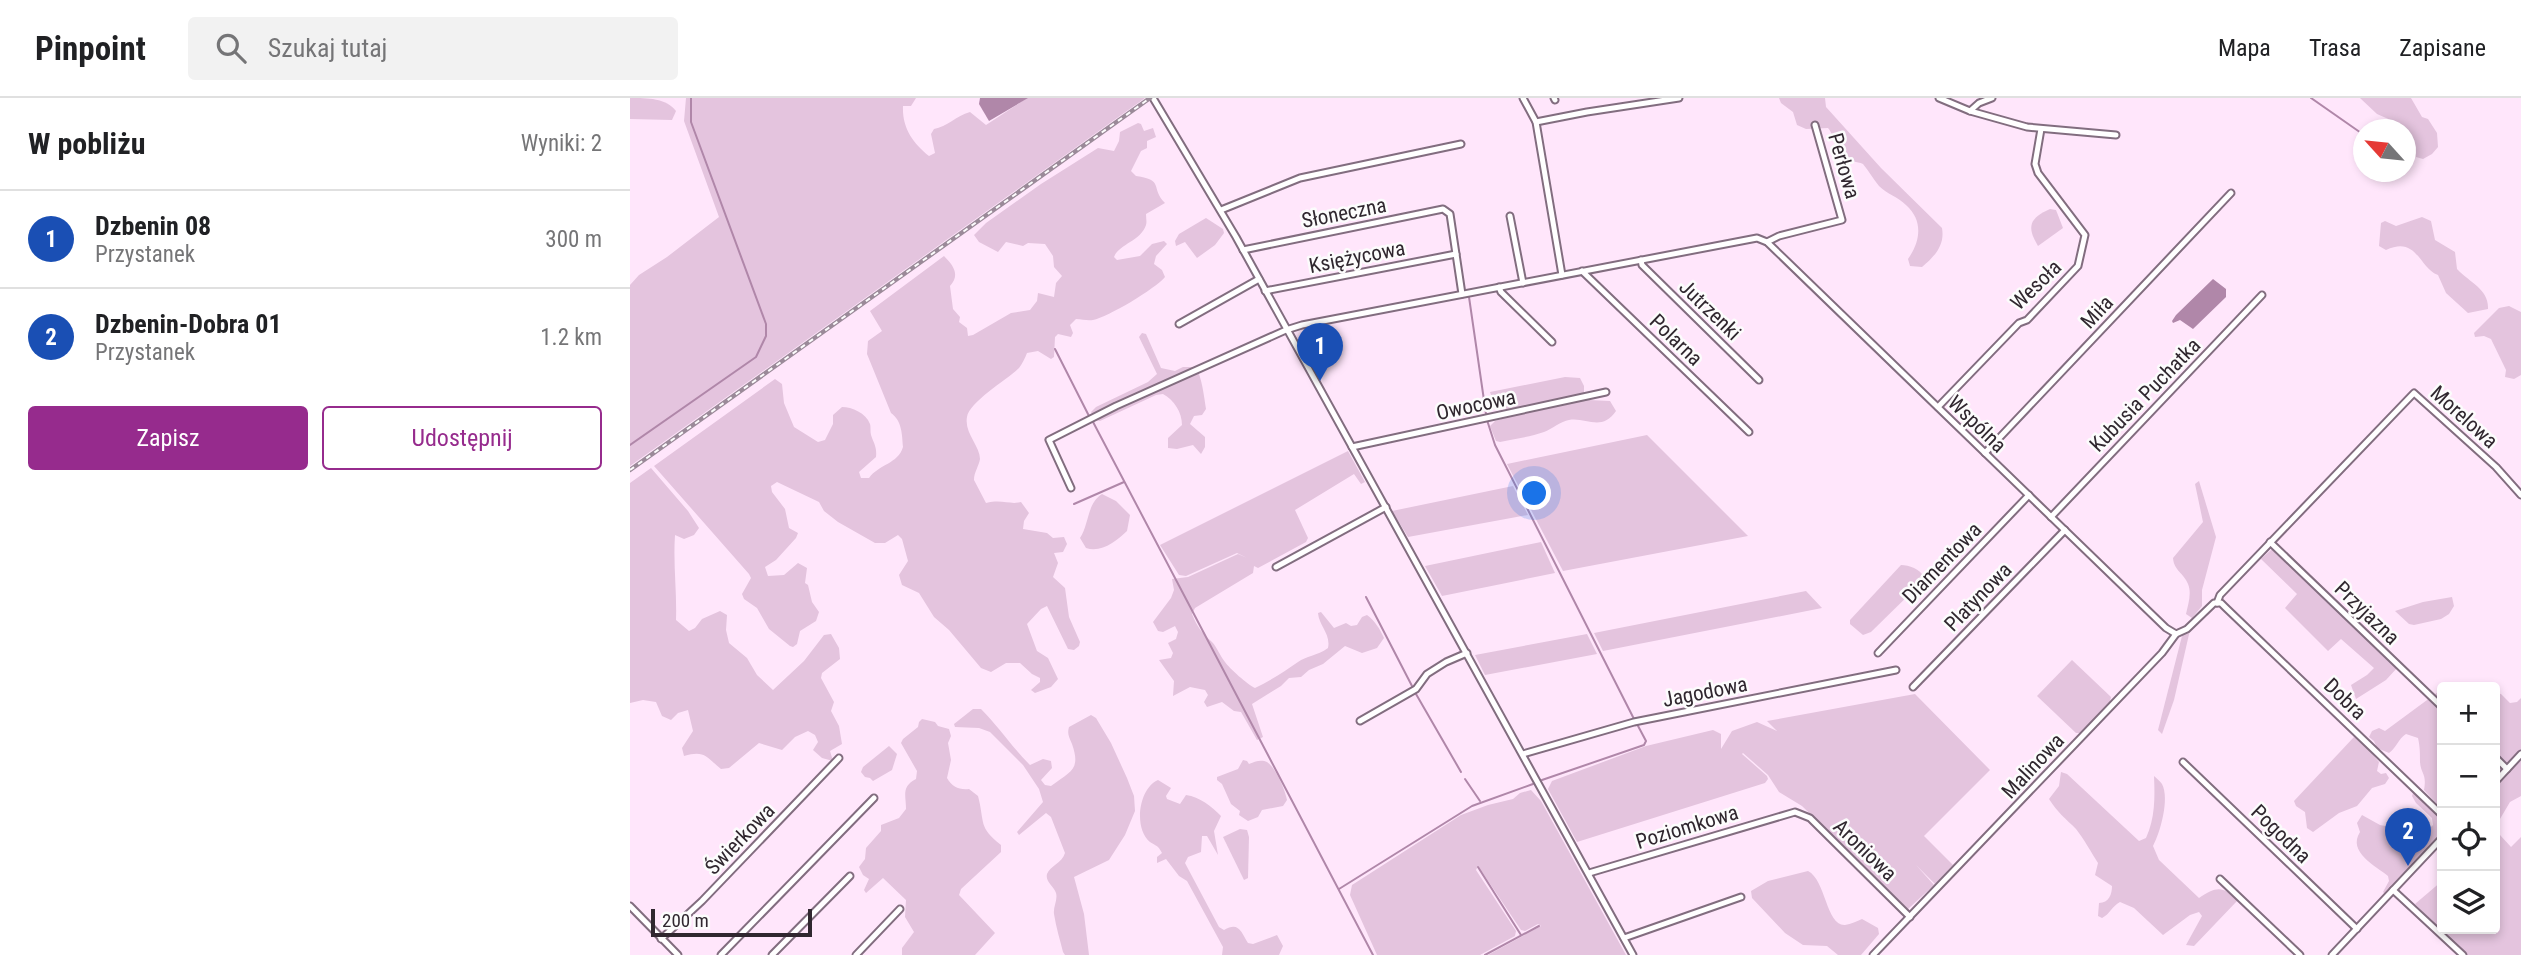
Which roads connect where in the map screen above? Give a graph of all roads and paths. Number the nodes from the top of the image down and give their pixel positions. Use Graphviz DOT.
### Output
graph roads {
  1 [pos="1153,98"];
  2 [pos="1523,98"];
  3 [pos="1679,98"];
  4 [pos="1939,98"];
  5 [pos="1992,98"];
  6 [pos="1969,111"];
  7 [pos="1536,122"];
  8 [pos="1815,125"];
  9 [pos="2041,129"];
  10 [pos="2116,135"];
  11 [pos="1461,144"];
  12 [pos="2231,193"];
  13 [pos="1219,208"];
  14 [pos="1510,216"];
  15 [pos="1767,242"];
  16 [pos="1243,250"];
  17 [pos="1456,254"];
  18 [pos="1641,260"];
  19 [pos="1582,271"];
  20 [pos="1562,275"];
  21 [pos="1259,279"];
  22 [pos="1523,283"];
  23 [pos="1499,287"];
  24 [pos="1265,291"];
  25 [pos="1462,295"];
  26 [pos="2262,295"];
  27 [pos="1178,324"];
  28 [pos="1286,330"];
  29 [pos="1552,342"];
  30 [pos="1759,380"];
  31 [pos="1606,392"];
  32 [pos="2414,393"];
  33 [pos="1938,407"];
  34 [pos="1749,432"];
  35 [pos="1352,447"];
  36 [pos="1985,453"];
  37 [pos="1071,488"];
  38 [pos="2029,495"];
  39 [pos="2521,495"];
  40 [pos="1386,508"];
  41 [pos="2051,517"];
  42 [pos="2065,530"];
  43 [pos="2270,542"];
  44 [pos="1276,567"];
  45 [pos="2217,603"];
  46 [pos="2176,634"];
  47 [pos="1467,653"];
  48 [pos="1878,653"];
  49 [pos="1896,670"];
  50 [pos="1913,687"];
  51 [pos="2437,702"];
  52 [pos="1360,721"];
  53 [pos="1523,754"];
  54 [pos="2521,754"];
  55 [pos="839,758"];
  56 [pos="2183,762"];
  57 [pos="2500,762"];
  58 [pos="2507,769"];
  59 [pos="2500,777"];
  60 [pos="874,798"];
  61 [pos="2437,810"];
  62 [pos="1795,812"];
  63 [pos="2437,843"];
  64 [pos="1588,873"];
  65 [pos="850,876"];
  66 [pos="2220,879"];
  67 [pos="2393,890"];
  68 [pos="1741,897"];
  69 [pos="630,906"];
  70 [pos="900,909"];
  71 [pos="1910,917"];
  72 [pos="2357,929"];
  73 [pos="1624,938"];
  74 [pos="661,939"];
  75 [pos="678,955"];
  76 [pos="721,955"];
  77 [pos="772,955"];
  78 [pos="856,955"];
  79 [pos="1633,955"];
  80 [pos="1873,955"];
  81 [pos="2300,955"];
  82 [pos="2332,955"];
  83 [pos="2463,955"];
  1 -- 13 [label="street"];
  2 -- 7 [label="street"];
  3 -- 7 [label="street"];
  4 -- 6 [label="street"];
  5 -- 6 [label="street"];
  6 -- 9 [label="street"];
  7 -- 20 [label="street"];
  8 -- 15 [label="street, Perłowa"];
  9 -- 10 [label="street"];
  9 -- 33 [label="street, Wesoła"];
  11 -- 13 [label="street"];
  12 -- 36 [label="street, Miła"];
  13 -- 16 [label="street"];
  14 -- 22 [label="street"];
  15 -- 18 [label="street"];
  15 -- 33 [label="street, Wspólna"];
  16 -- 17 [label="street, Słoneczna"];
  16 -- 21 [label="street"];
  17 -- 24 [label="street, Księżycowa"];
  17 -- 25 [label="street"];
  18 -- 19 [label="street"];
  18 -- 30 [label="street, Jutrzenki"];
  19 -- 20 [label="street"];
  19 -- 34 [label="street, Polarna"];
  20 -- 22 [label="street"];
  21 -- 24 [label="street"];
  21 -- 27 [label="street"];
  22 -- 23 [label="street"];
  23 -- 25 [label="street"];
  23 -- 29 [label="street"];
  24 -- 28 [label="street"];
  25 -- 28 [label="street"];
  26 -- 41 [label="street, Kubusia Puchatka"];
  28 -- 35 [label="street"];
  28 -- 37 [label="street"];
  31 -- 35 [label="street, Owocowa"];
  32 -- 39 [label="street, Morelowa"];
  32 -- 43 [label="street, Malinowa"];
  33 -- 36 [label="street, Wspólna"];
  35 -- 40 [label="street"];
  36 -- 38 [label="street, Wspólna"];
  38 -- 41 [label="street, Wspólna"];
  38 -- 48 [label="street, Diamentowa"];
  40 -- 44 [label="street"];
  40 -- 47 [label="street"];
  41 -- 42 [label="street, Wspólna"];
  42 -- 46 [label="street, Wspólna"];
  42 -- 50 [label="street, Platynowa"];
  43 -- 45 [label="street, Malinowa"];
  43 -- 51 [label="street, Przyjazna"];
  45 -- 46 [label="street, Malinowa"];
  45 -- 61 [label="street, Dobra"];
  46 -- 71 [label="street, Malinowa"];
  47 -- 52 [label="street"];
  47 -- 53 [label="street"];
  49 -- 53 [label="street, Jagodowa"];
  53 -- 64 [label="street"];
  54 -- 58 [label="street"];
  55 -- 74 [label="street, Świerkowa"];
  56 -- 72 [label="street, Pogodna"];
  57 -- 58 [label="street"];
  58 -- 59 [label="street"];
  60 -- 76 [label="street"];
  62 -- 64 [label="street, Poziomkowa"];
  62 -- 71 [label="street, Aroniowa"];
  63 -- 67 [label="street"];
  64 -- 73 [label="street"];
  65 -- 77 [label="street"];
  66 -- 81 [label="street"];
  67 -- 72 [label="street"];
  67 -- 83 [label="street"];
  68 -- 73 [label="street"];
  69 -- 74 [label="street"];
  70 -- 78 [label="street"];
  71 -- 80 [label="street, Malinowa"];
  72 -- 82 [label="street"];
  73 -- 79 [label="street"];
  74 -- 75 [label="street"];
}
